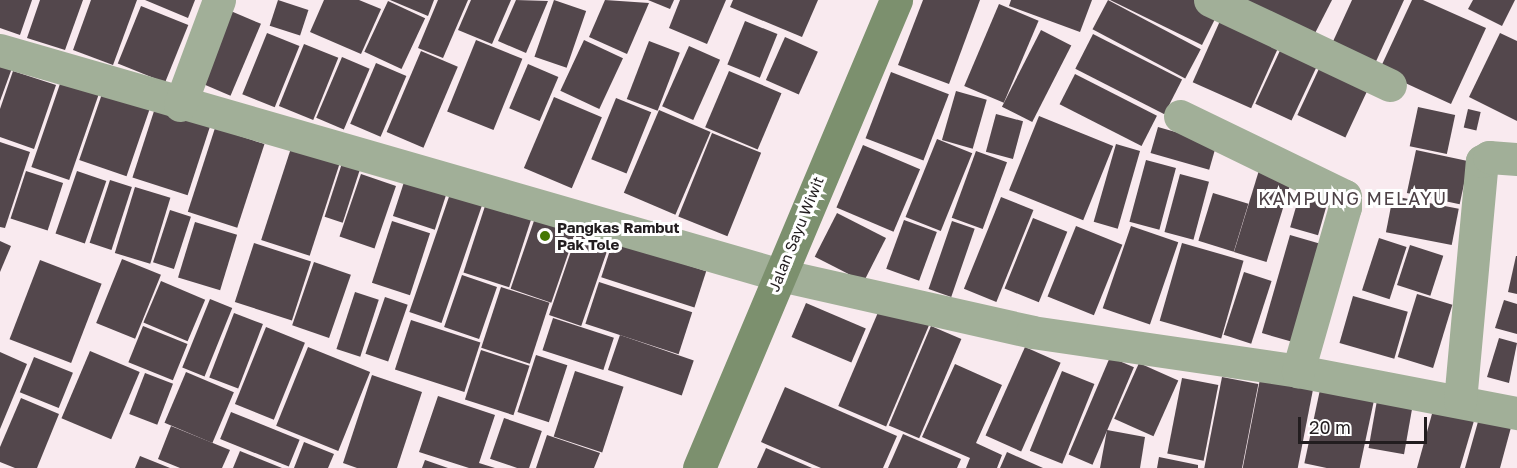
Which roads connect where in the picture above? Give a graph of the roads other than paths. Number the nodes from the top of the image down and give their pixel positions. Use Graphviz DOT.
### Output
graph roads {
  1 [pos="219,0"];
  2 [pos="896,0"];
  3 [pos="1210,0"];
  4 [pos="0,50"];
  5 [pos="1390,85"];
  6 [pos="180,105"];
  7 [pos="1180,116"];
  8 [pos="1517,159"];
  9 [pos="780,275"];
  10 [pos="1298,371"];
  11 [pos="1460,401"];
  12 [pos="1517,413"];
  13 [pos="699,468"];
  1 -- 6 [label="street"];
  2 -- 9 [label="main road, Jalan Sayu Wiwit"];
  3 -- 5 [label="street"];
  4 -- 6 [label="street"];
  6 -- 9 [label="street"];
  7 -- 10 [label="street"];
  8 -- 11 [label="street"];
  9 -- 10 [label="street"];
  9 -- 13 [label="main road, Jalan Sayu Wiwit"];
  10 -- 11 [label="street"];
  11 -- 12 [label="street"];
}
